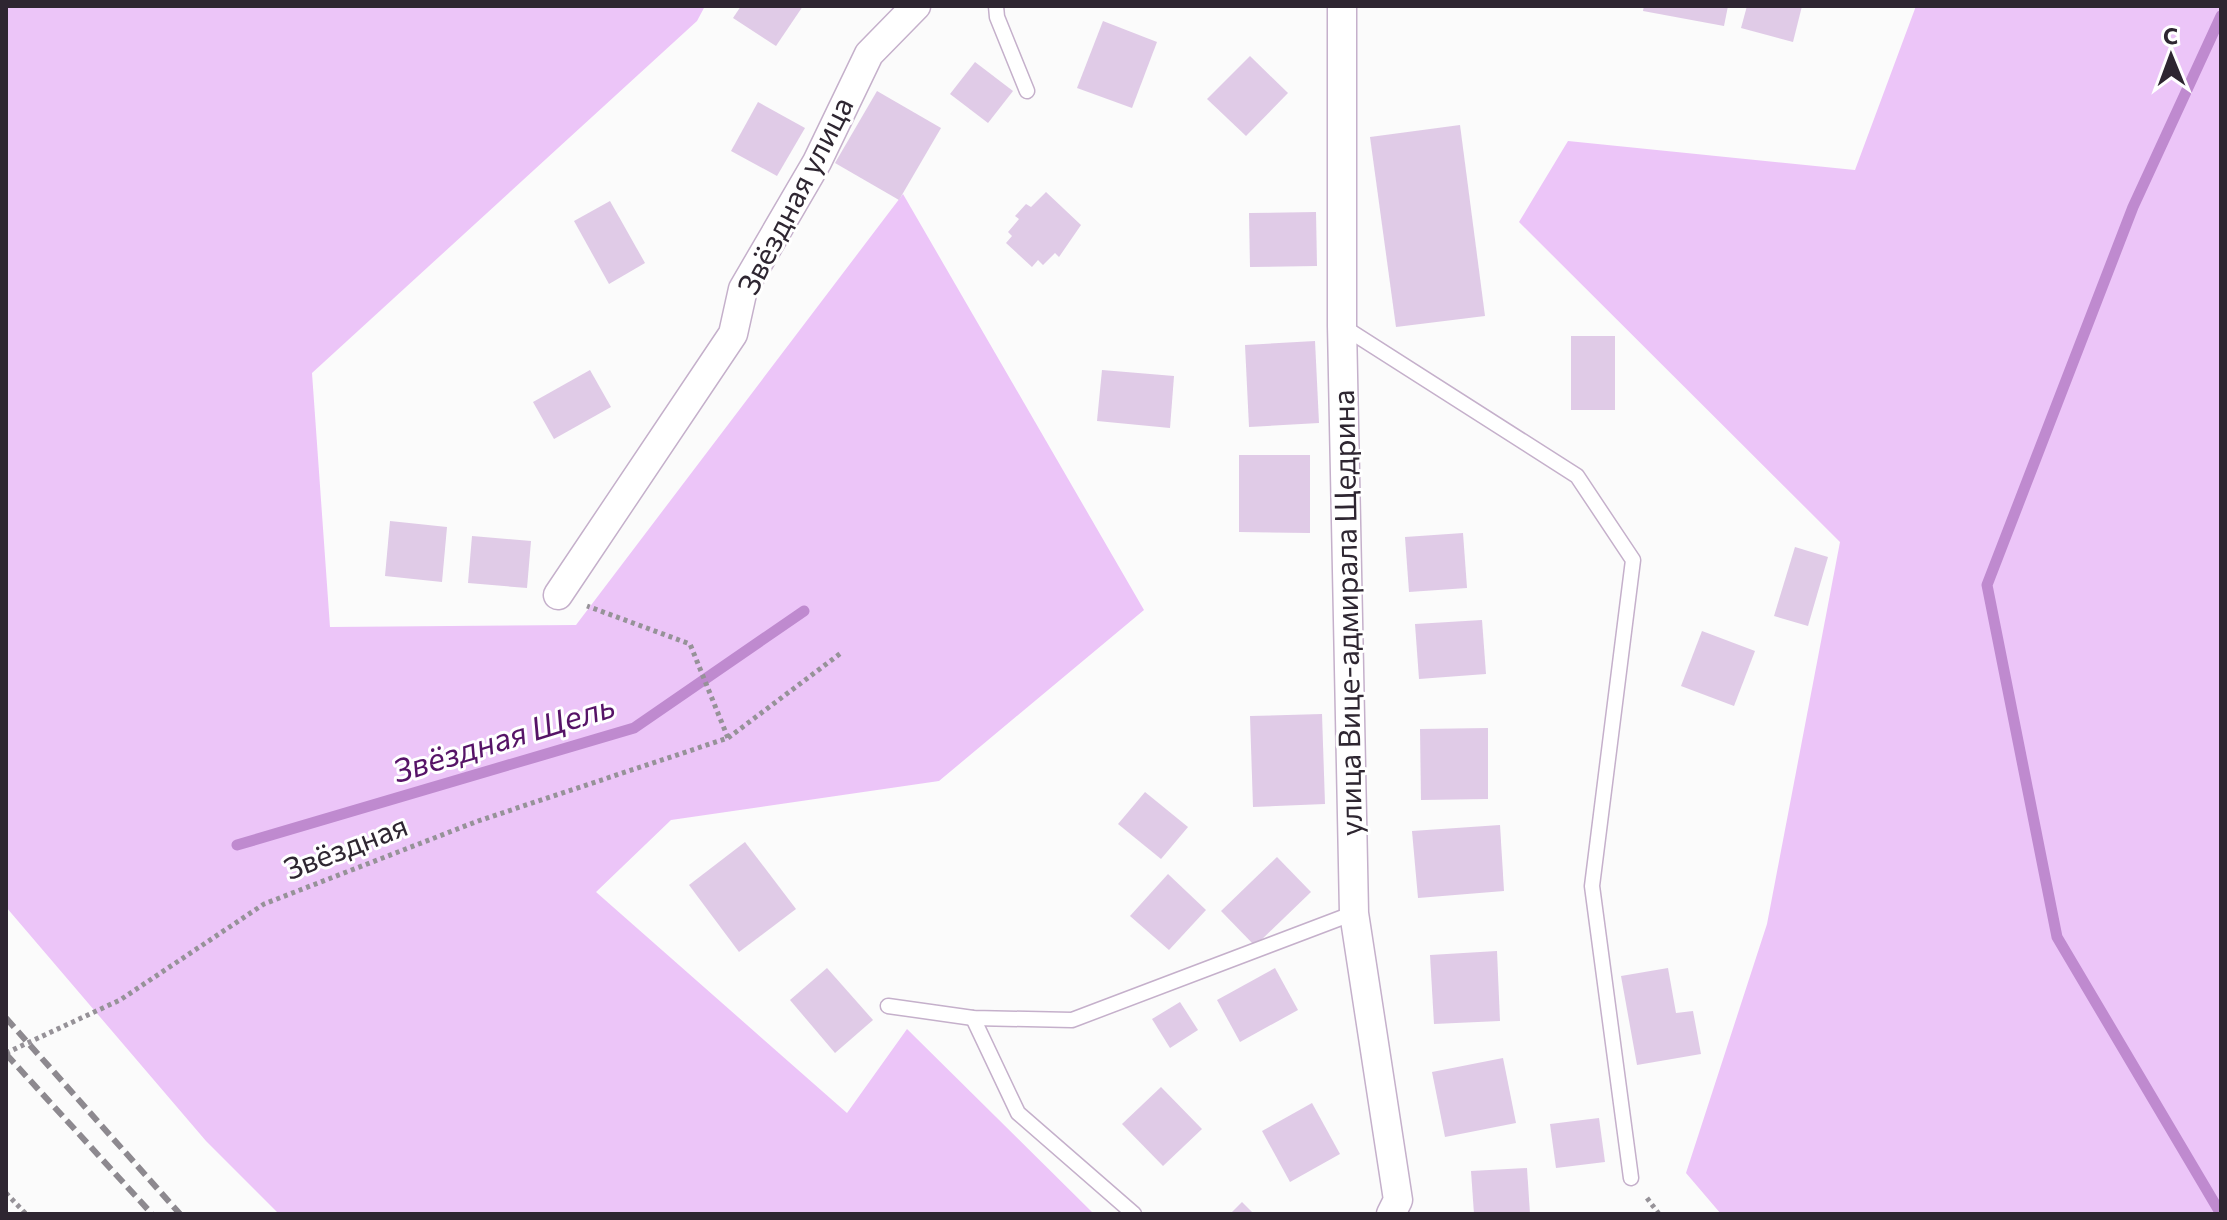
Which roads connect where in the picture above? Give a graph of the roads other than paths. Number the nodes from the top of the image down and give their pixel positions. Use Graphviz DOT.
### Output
graph roads {
  1 [pos="916,6"];
  2 [pos="996,6"];
  3 [pos="1342,6"];
  4 [pos="1027,91"];
  5 [pos="1342,326"];
  6 [pos="558,595"];
  7 [pos="1354,913"];
  8 [pos="888,1006"];
  9 [pos="973,1018"];
  10 [pos="1631,1178"];
  11 [pos="1134,1214"];
  12 [pos="1391,1214"];
  1 -- 6 [label="street, Звёздная улица"];
  2 -- 4 [label="lane"];
  3 -- 5 [label="street, улица Вице-адмирала Щедрина"];
  5 -- 7 [label="street, улица Вице-адмирала Щедрина"];
  5 -- 10 [label="lane"];
  7 -- 9 [label="lane"];
  7 -- 12 [label="street, улица Вице-адмирала Щедрина"];
  8 -- 9 [label="lane"];
  9 -- 11 [label="lane"];
}
